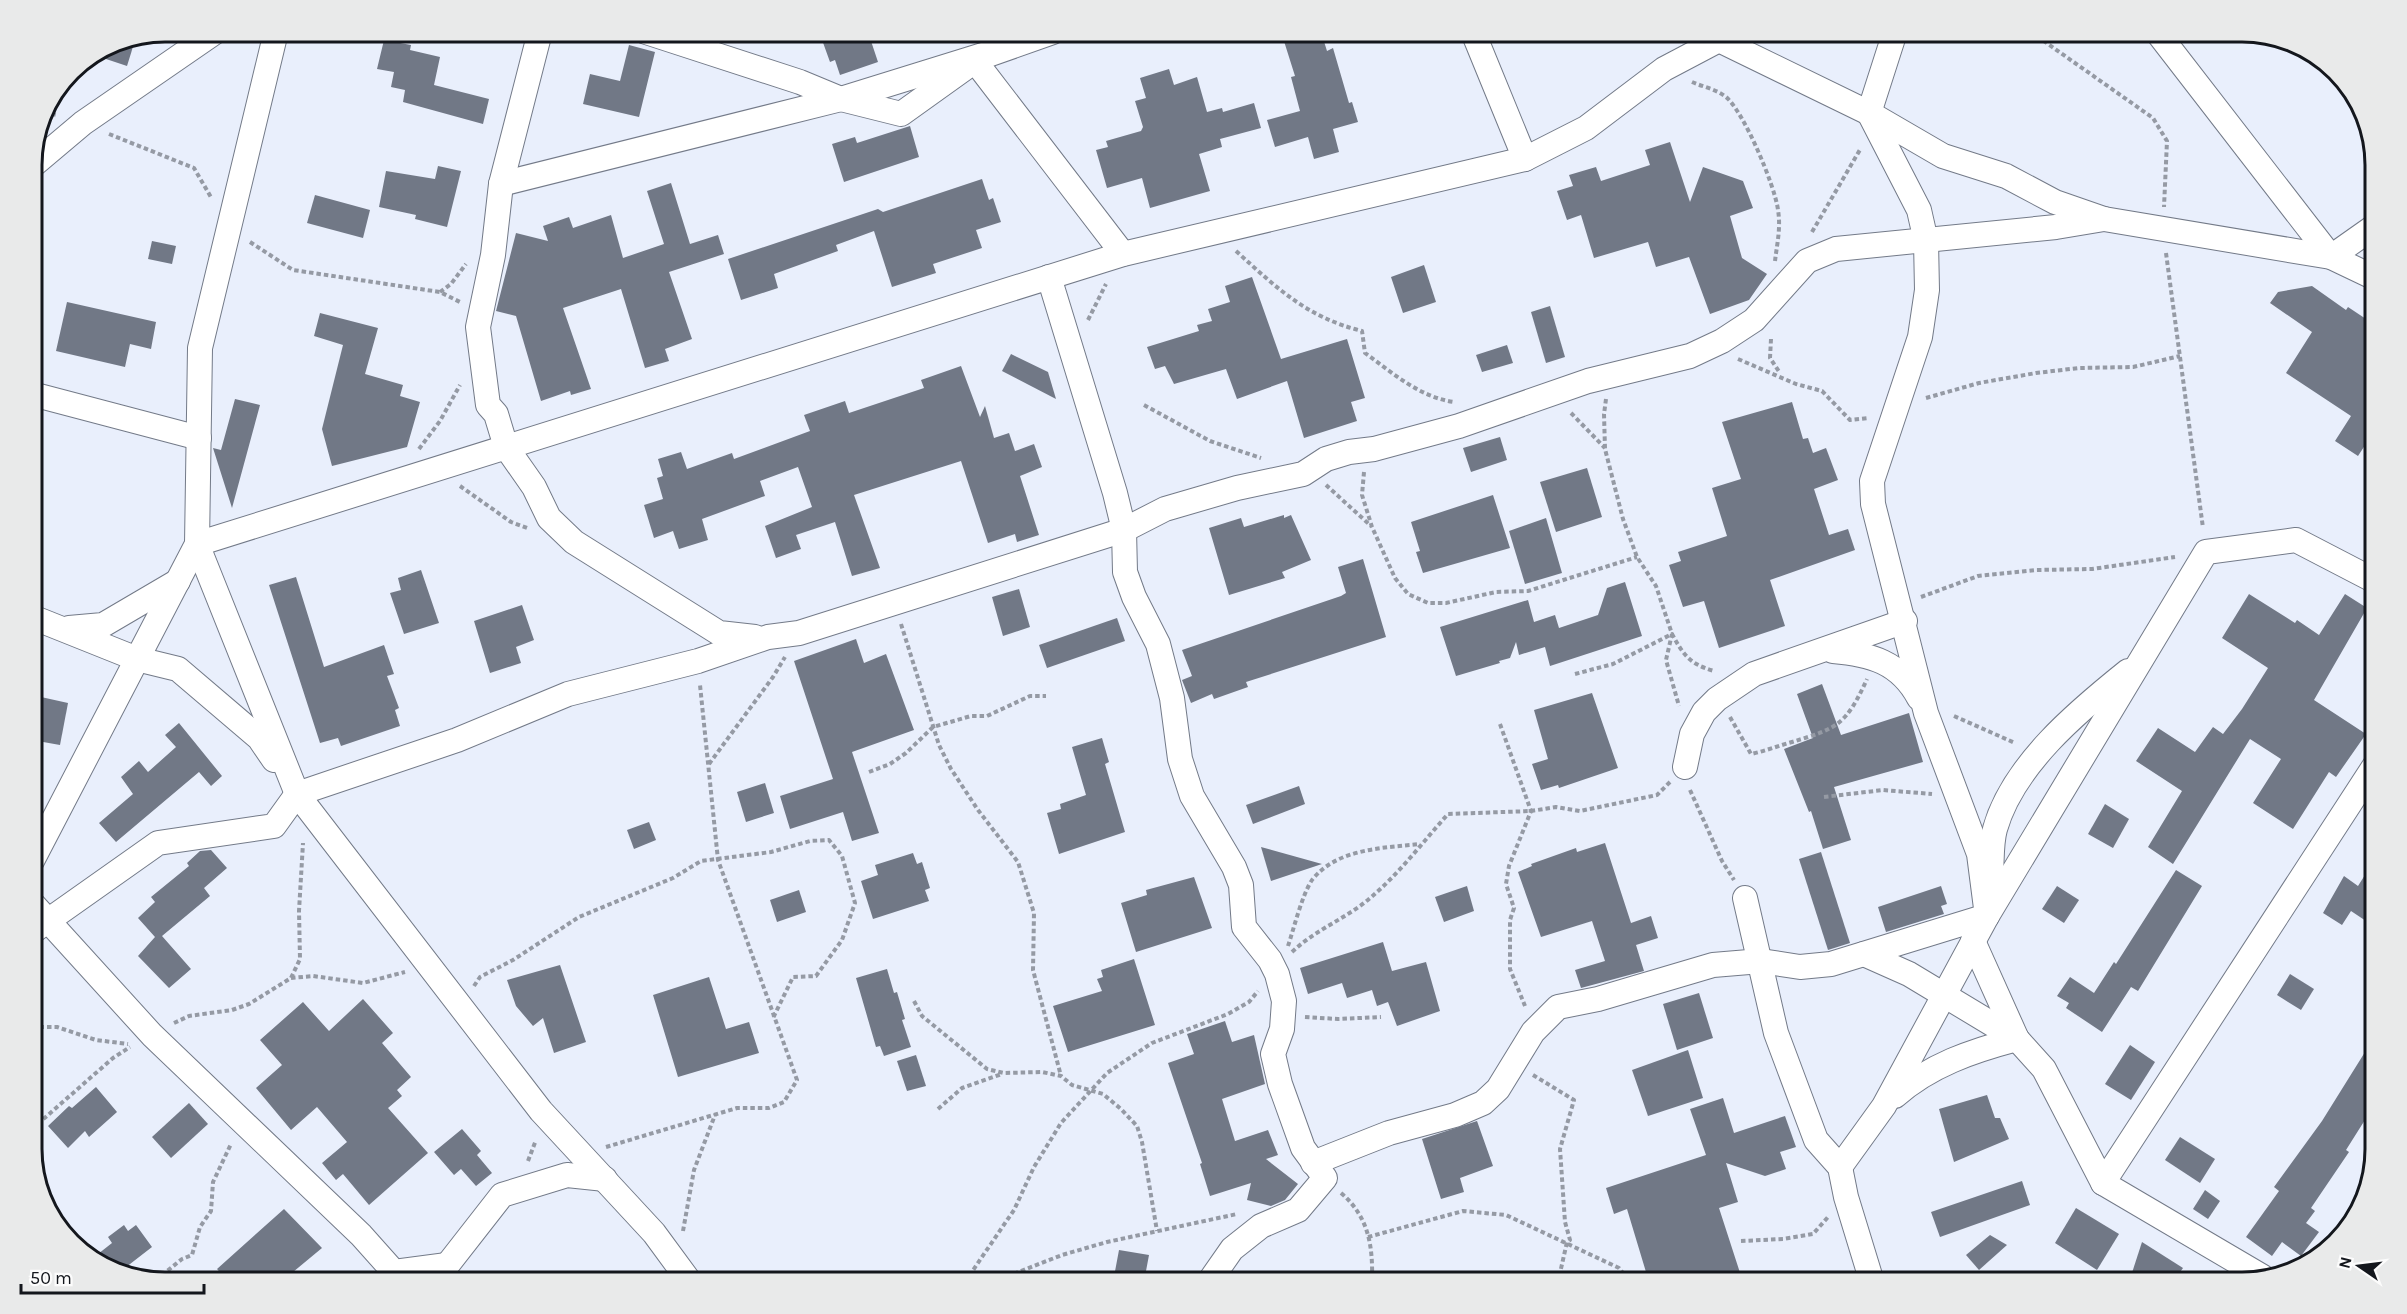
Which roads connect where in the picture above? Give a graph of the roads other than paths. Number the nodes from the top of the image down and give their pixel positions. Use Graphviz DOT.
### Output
graph roads {
  1 [pos="200,42"];
  2 [pos="274,42"];
  3 [pos="537,42"];
  4 [pos="677,42"];
  5 [pos="1023,42"];
  6 [pos="1477,42"];
  7 [pos="1708,42"];
  8 [pos="1730,42"];
  9 [pos="1891,42"];
  10 [pos="2165,42"];
  11 [pos="999,50"];
  12 [pos="975,61"];
  13 [pos="841,99"];
  14 [pos="1869,113"];
  15 [pos="42,158"];
  16 [pos="1525,159"];
  17 [pos="501,184"];
  18 [pos="2104,219"];
  19 [pos="2365,233"];
  20 [pos="1926,241"];
  21 [pos="1123,254"];
  22 [pos="2331,257"];
  23 [pos="2365,273"];
  24 [pos="1049,277"];
  25 [pos="42,397"];
  26 [pos="199,438"];
  27 [pos="506,447"];
  28 [pos="1124,530"];
  29 [pos="197,544"];
  30 [pos="2365,576"];
  31 [pos="178,581"];
  32 [pos="1903,613"];
  33 [pos="42,621"];
  34 [pos="61,628"];
  35 [pos="768,637"];
  36 [pos="1825,650"];
  37 [pos="137,658"];
  38 [pos="2140,662"];
  39 [pos="1926,713"];
  40 [pos="1685,767"];
  41 [pos="2365,780"];
  42 [pos="297,794"];
  43 [pos="42,842"];
  44 [pos="1745,898"];
  45 [pos="1987,916"];
  46 [pos="42,925"];
  47 [pos="42,928"];
  48 [pos="1973,941"];
  49 [pos="1864,954"];
  50 [pos="1761,962"];
  51 [pos="1944,994"];
  52 [pos="2017,1039"];
  53 [pos="1884,1106"];
  54 [pos="1840,1167"];
  55 [pos="1319,1170"];
  56 [pos="605,1179"];
  57 [pos="2103,1182"];
  58 [pos="2253,1271"];
  59 [pos="394,1272"];
  60 [pos="442,1272"];
  61 [pos="682,1272"];
  62 [pos="1216,1272"];
  63 [pos="1869,1272"];
  1 -- 15 [label="street"];
  2 -- 26 [label="street"];
  3 -- 17 [label="street"];
  4 -- 13 [label="street"];
  5 -- 11 [label="street"];
  6 -- 16 [label="street"];
  7 -- 16 [label="street"];
  8 -- 14 [label="street"];
  9 -- 14 [label="street"];
  10 -- 22 [label="street"];
  11 -- 12 [label="street"];
  11 -- 13 [label="street"];
  12 -- 13 [label="street"];
  12 -- 21 [label="street"];
  13 -- 17 [label="street"];
  14 -- 18 [label="street"];
  14 -- 20 [label="street"];
  16 -- 21 [label="street"];
  17 -- 27 [label="street"];
  18 -- 20 [label="street"];
  18 -- 22 [label="street"];
  19 -- 22 [label="street"];
  20 -- 28 [label="street"];
  20 -- 32 [label="street"];
  21 -- 24 [label="street"];
  22 -- 23 [label="street"];
  24 -- 27 [label="street"];
  24 -- 28 [label="street"];
  25 -- 26 [label="street"];
  26 -- 29 [label="street"];
  27 -- 29 [label="street"];
  27 -- 35 [label="street"];
  28 -- 35 [label="street"];
  28 -- 55 [label="street"];
  29 -- 31 [label="street"];
  29 -- 42 [label="street"];
  30 -- 38 [label="street"];
  31 -- 34 [label="street"];
  31 -- 37 [label="street"];
  32 -- 36 [label="street"];
  32 -- 39 [label="street"];
  33 -- 34 [label="street"];
  34 -- 37 [label="street"];
  35 -- 42 [label="street"];
  36 -- 39 [label="street"];
  36 -- 40 [label="street"];
  37 -- 42 [label="street"];
  37 -- 43 [label="street"];
  38 -- 45 [label="street"];
  38 -- 45 [label="street"];
  39 -- 45 [label="street"];
  41 -- 57 [label="street"];
  42 -- 46 [label="street"];
  42 -- 56 [label="street"];
  44 -- 50 [label="street"];
  45 -- 48 [label="street"];
  45 -- 49 [label="street"];
  47 -- 59 [label="street"];
  48 -- 51 [label="street"];
  48 -- 52 [label="street"];
  49 -- 50 [label="street"];
  49 -- 51 [label="street"];
  50 -- 54 [label="street"];
  50 -- 55 [label="street"];
  51 -- 52 [label="street"];
  51 -- 53 [label="street"];
  52 -- 53 [label="street"];
  52 -- 57 [label="street"];
  53 -- 54 [label="street"];
  54 -- 63 [label="street"];
  55 -- 62 [label="street"];
  56 -- 60 [label="street"];
  56 -- 61 [label="street"];
  57 -- 58 [label="street"];
}
